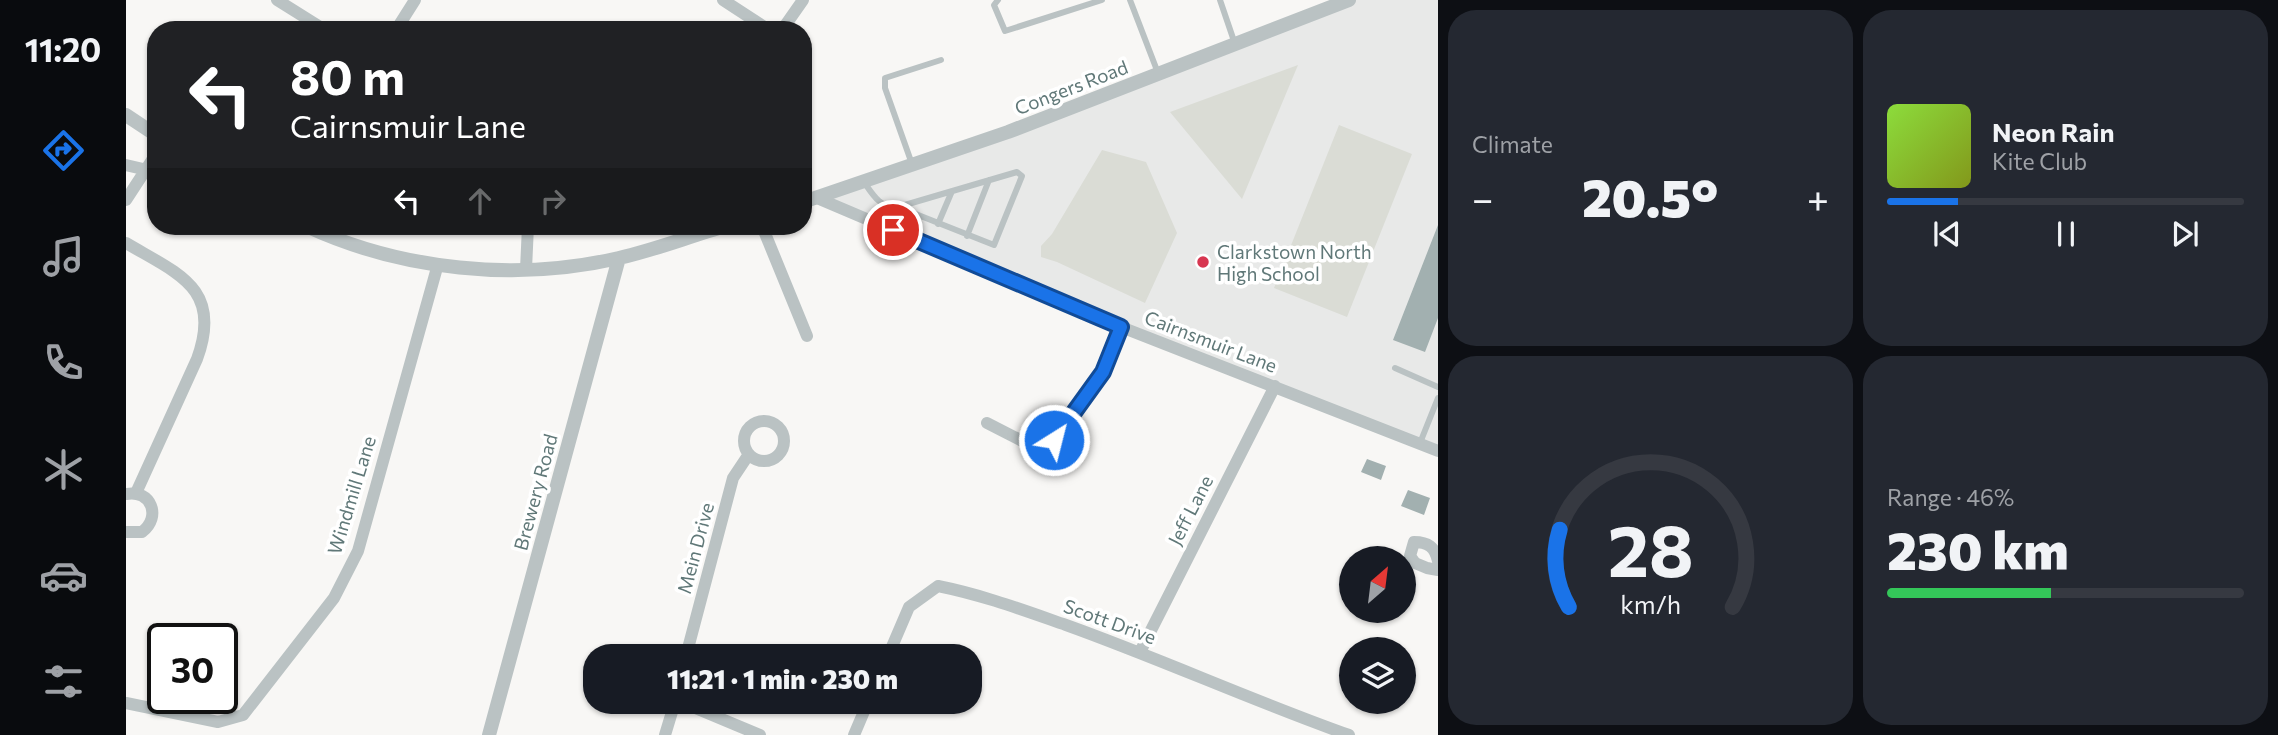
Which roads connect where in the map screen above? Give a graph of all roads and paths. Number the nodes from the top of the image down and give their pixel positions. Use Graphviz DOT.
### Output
graph roads {
  1 [pos="277,0"];
  2 [pos="415,0"];
  3 [pos="723,0"];
  4 [pos="803,0"];
  5 [pos="998,0"];
  6 [pos="1066,0"];
  7 [pos="1102,0"];
  8 [pos="1130,0"];
  9 [pos="1220,0"];
  10 [pos="1349,0"];
  11 [pos="1070,10"];
  12 [pos="311,21"];
  13 [pos="402,21"];
  14 [pos="755,21"];
  15 [pos="788,21"];
  16 [pos="1235,44"];
  17 [pos="942,61"];
  18 [pos="1158,74"];
  19 [pos="126,115"];
  20 [pos="147,129"];
  21 [pos="126,165"];
  22 [pos="912,166"];
  23 [pos="147,169"];
  24 [pos="147,175"];
  25 [pos="989,180"];
  26 [pos="864,182"];
  27 [pos="952,191"];
  28 [pos="812,199"];
  29 [pos="126,200"];
  30 [pos="812,201"];
  31 [pos="898,207"];
  32 [pos="938,224"];
  33 [pos="328,235"];
  34 [pos="528,235"];
  35 [pos="696,235"];
  36 [pos="766,235"];
  37 [pos="967,236"];
  38 [pos="126,243"];
  39 [pos="618,258"];
  40 [pos="438,264"];
  41 [pos="526,269"];
  42 [pos="1121,327"];
  43 [pos="807,336"];
  44 [pos="1395,368"];
  45 [pos="1275,386"];
  46 [pos="1438,387"];
  47 [pos="1438,399"];
  48 [pos="987,423"];
  49 [pos="1420,443"];
  50 [pos="1438,451"];
  51 [pos="749,454"];
  52 [pos="131,493"];
  53 [pos="126,532"];
  54 [pos="1438,561"];
  55 [pos="1438,570"];
  56 [pos="689,644"];
  57 [pos="893,644"];
  58 [pos="1140,652"];
  59 [pos="126,703"];
  60 [pos="671,714"];
  61 [pos="710,714"];
  62 [pos="863,714"];
  63 [pos="489,735"];
  64 [pos="665,735"];
  65 [pos="760,735"];
  66 [pos="853,735"];
  67 [pos="1349,735"];
  1 -- 12 [label="street"];
  2 -- 13 [label="street"];
  3 -- 14 [label="street"];
  4 -- 15 [label="street"];
  5 -- 11 [label="lane"];
  6 -- 11 [label="lane"];
  7 -- 11 [label="lane"];
  8 -- 18 [label="lane"];
  9 -- 16 [label="lane"];
  10 -- 16 [label="street, Congers Road"];
  16 -- 18 [label="street, Congers Road"];
  17 -- 22 [label="lane"];
  18 -- 22 [label="street, Congers Road"];
  19 -- 20 [label="street"];
  21 -- 23 [label="street"];
  22 -- 26 [label="street, Congers Road"];
  24 -- 29 [label="street"];
  25 -- 27 [label="lane"];
  25 -- 37 [label="lane"];
  25 -- 37 [label="lane"];
  26 -- 28 [label="street, Congers Road"];
  26 -- 31 [label="lane"];
  27 -- 31 [label="lane"];
  27 -- 32 [label="lane"];
  30 -- 42 [label="street, Cairnsmuir Lane"];
  31 -- 32 [label="lane"];
  32 -- 37 [label="lane"];
  33 -- 40 [label="street"];
  34 -- 41 [label="street"];
  35 -- 39 [label="street"];
  36 -- 43 [label="street"];
  38 -- 52 [label="street"];
  39 -- 41 [label="street"];
  39 -- 63 [label="street, Brewery Road"];
  40 -- 41 [label="street"];
  40 -- 59 [label="street, Windmill Lane"];
  42 -- 45 [label="street, Cairnsmuir Lane"];
  42 -- 48 [label="street"];
  44 -- 46 [label="lane"];
  45 -- 49 [label="street, Cairnsmuir Lane"];
  45 -- 58 [label="street, Jeff Lane"];
  47 -- 49 [label="lane"];
  49 -- 50 [label="street, Cairnsmuir Lane"];
  51 -- 56 [label="street, Mein Drive"];
  52 -- 53 [label="street"];
  54 -- 55 [label="street"];
  57 -- 58 [label="street, Scott Drive"];
  58 -- 67 [label="street, Scott Drive"];
  60 -- 64 [label="street"];
  61 -- 65 [label="street"];
  62 -- 66 [label="street"];
}
